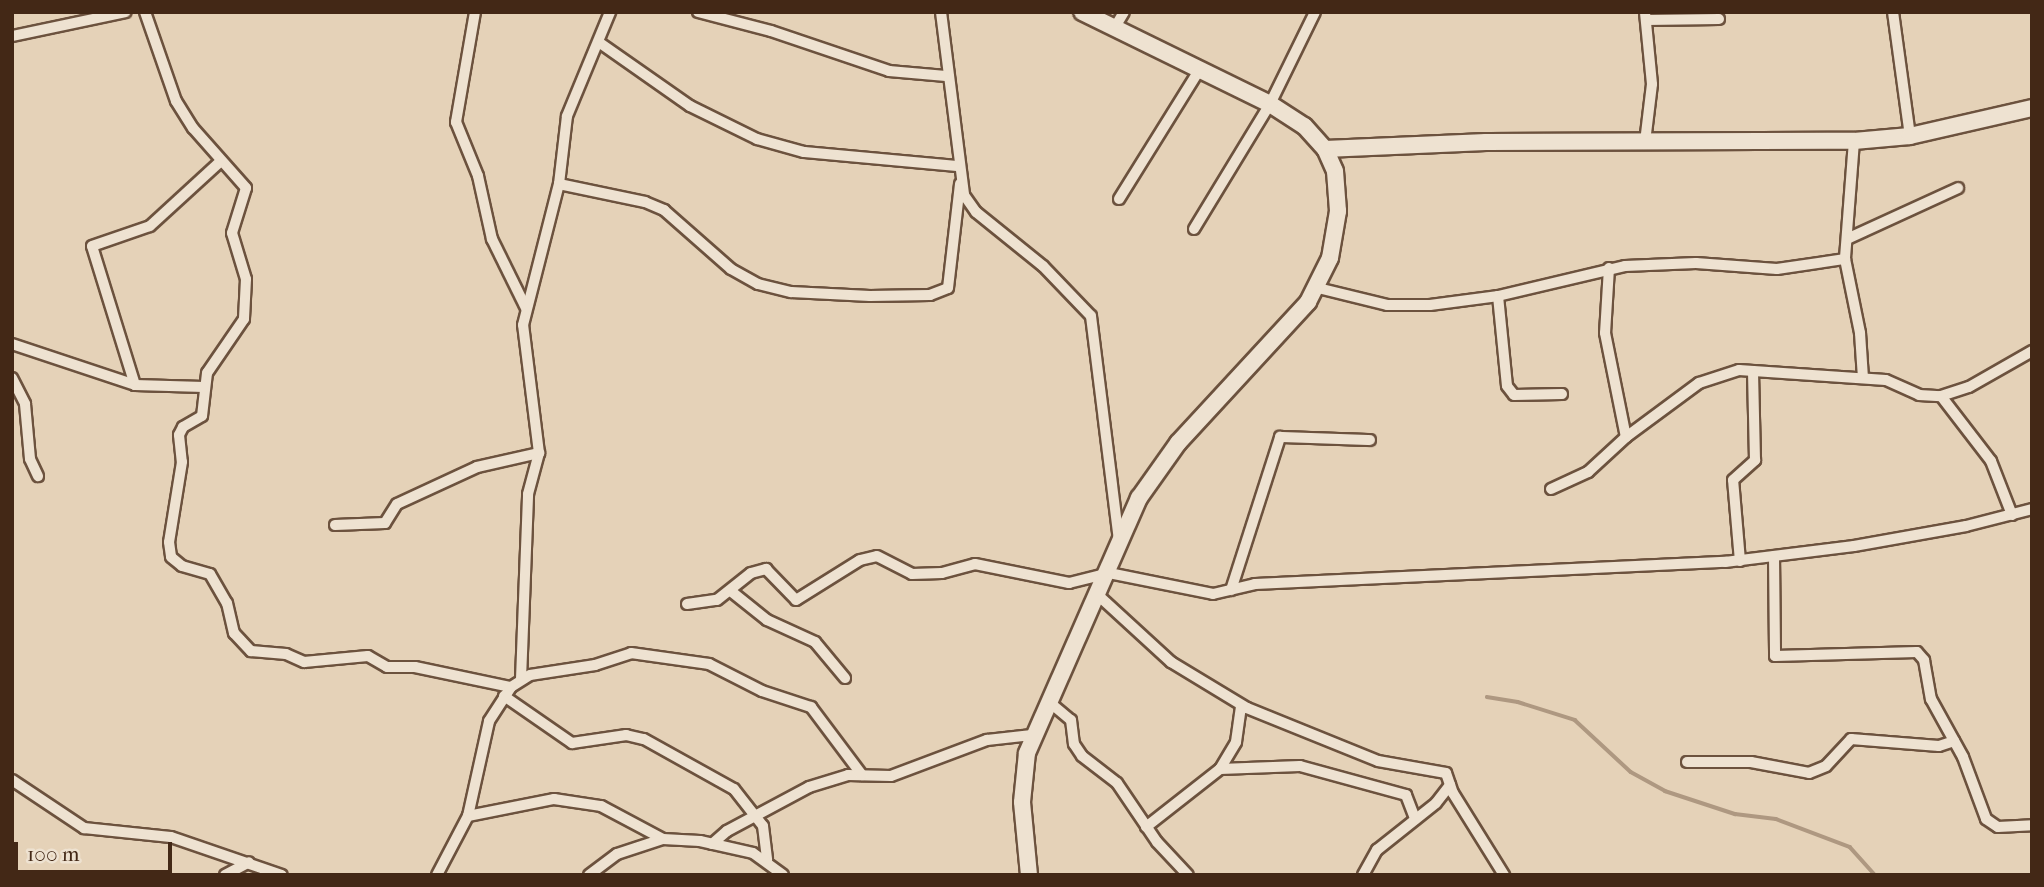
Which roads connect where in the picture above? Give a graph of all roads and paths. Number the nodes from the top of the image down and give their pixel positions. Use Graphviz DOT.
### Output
graph roads {
  1 [pos="125,12"];
  2 [pos="145,12"];
  3 [pos="475,12"];
  4 [pos="610,12"];
  5 [pos="698,12"];
  6 [pos="942,12"];
  7 [pos="1082,12"];
  8 [pos="1124,12"];
  9 [pos="1315,12"];
  10 [pos="1893,12"];
  11 [pos="1646,16"];
  12 [pos="1719,19"];
  13 [pos="1115,27"];
  14 [pos="12,36"];
  15 [pos="600,43"];
  16 [pos="1200,69"];
  17 [pos="946,76"];
  18 [pos="1270,104"];
  19 [pos="2032,108"];
  20 [pos="1910,136"];
  21 [pos="1854,141"];
  22 [pos="1645,142"];
  23 [pos="1325,149"];
  24 [pos="220,162"];
  25 [pos="957,166"];
  26 [pos="960,183"];
  27 [pos="559,184"];
  28 [pos="1958,188"];
  29 [pos="1119,199"];
  30 [pos="1194,229"];
  31 [pos="1849,238"];
  32 [pos="1845,259"];
  33 [pos="1609,268"];
  34 [pos="1318,288"];
  35 [pos="1498,296"];
  36 [pos="526,308"];
  37 [pos="12,344"];
  38 [pos="2032,351"];
  39 [pos="1753,371"];
  40 [pos="12,378"];
  41 [pos="1863,378"];
  42 [pos="135,385"];
  43 [pos="204,387"];
  44 [pos="1562,394"];
  45 [pos="1941,396"];
  46 [pos="1626,437"];
  47 [pos="1370,440"];
  48 [pos="539,453"];
  49 [pos="38,476"];
  50 [pos="1551,489"];
  51 [pos="2032,509"];
  52 [pos="2012,515"];
  53 [pos="335,525"];
  54 [pos="1120,547"];
  55 [pos="1774,556"];
  56 [pos="1740,561"];
  57 [pos="1109,573"];
  58 [pos="1231,590"];
  59 [pos="732,592"];
  60 [pos="1099,596"];
  61 [pos="687,604"];
  62 [pos="845,678"];
  63 [pos="521,679"];
  64 [pos="508,691"];
  65 [pos="1048,701"];
  66 [pos="1241,705"];
  67 [pos="1032,735"];
  68 [pos="1954,741"];
  69 [pos="1687,762"];
  70 [pos="1220,769"];
  71 [pos="862,775"];
  72 [pos="12,780"];
  73 [pos="1450,785"];
  74 [pos="757,814"];
  75 [pos="468,816"];
  76 [pos="1415,820"];
  77 [pos="2032,825"];
  78 [pos="1146,827"];
  79 [pos="663,839"];
  80 [pos="712,844"];
  81 [pos="767,859"];
  82 [pos="249,862"];
  83 [pos="225,875"];
  84 [pos="282,875"];
  85 [pos="437,875"];
  86 [pos="589,875"];
  87 [pos="783,875"];
  88 [pos="1029,875"];
  89 [pos="1188,875"];
  90 [pos="1363,875"];
  91 [pos="1504,875"];
  1 -- 14 [label="street"];
  2 -- 24 [label="street"];
  3 -- 36 [label="street"];
  4 -- 15 [label="street"];
  5 -- 17 [label="street"];
  6 -- 17 [label="street"];
  7 -- 13 [label="street"];
  8 -- 13 [label="street"];
  9 -- 18 [label="street"];
  10 -- 20 [label="street"];
  11 -- 12 [label="street"];
  11 -- 22 [label="street"];
  13 -- 16 [label="street"];
  15 -- 25 [label="street"];
  15 -- 27 [label="street"];
  16 -- 18 [label="street"];
  16 -- 29 [label="street"];
  17 -- 25 [label="street"];
  18 -- 23 [label="street"];
  18 -- 30 [label="street"];
  19 -- 20 [label="street"];
  20 -- 21 [label="street"];
  21 -- 22 [label="street"];
  21 -- 31 [label="street"];
  22 -- 23 [label="street"];
  23 -- 34 [label="street"];
  24 -- 42 [label="street"];
  24 -- 43 [label="street"];
  25 -- 26 [label="street"];
  26 -- 27 [label="street"];
  26 -- 54 [label="street"];
  27 -- 36 [label="street"];
  28 -- 31 [label="street"];
  31 -- 32 [label="street"];
  32 -- 33 [label="street"];
  32 -- 41 [label="street"];
  33 -- 35 [label="street"];
  33 -- 46 [label="street"];
  34 -- 35 [label="street"];
  34 -- 54 [label="street"];
  35 -- 44 [label="street"];
  36 -- 48 [label="street"];
  37 -- 42 [label="street"];
  38 -- 45 [label="street"];
  39 -- 41 [label="street"];
  39 -- 46 [label="street"];
  39 -- 56 [label="street"];
  40 -- 49 [label="street"];
  41 -- 45 [label="street"];
  42 -- 43 [label="street"];
  43 -- 64 [label="street"];
  45 -- 52 [label="street"];
  46 -- 50 [label="street"];
  47 -- 58 [label="street"];
  48 -- 53 [label="street"];
  48 -- 63 [label="street"];
  51 -- 52 [label="street"];
  52 -- 55 [label="street"];
  54 -- 57 [label="street"];
  55 -- 56 [label="street"];
  55 -- 68 [label="street"];
  56 -- 58 [label="street"];
  57 -- 58 [label="street"];
  57 -- 59 [label="street"];
  57 -- 60 [label="street"];
  59 -- 61 [label="street"];
  59 -- 62 [label="street"];
  60 -- 65 [label="street"];
  60 -- 66 [label="street"];
  63 -- 64 [label="street"];
  63 -- 71 [label="street"];
  64 -- 74 [label="street"];
  64 -- 75 [label="street"];
  65 -- 67 [label="street"];
  65 -- 78 [label="street"];
  66 -- 70 [label="street"];
  66 -- 73 [label="street"];
  67 -- 71 [label="street"];
  67 -- 88 [label="street"];
  68 -- 69 [label="street"];
  68 -- 77 [label="street"];
  70 -- 76 [label="street"];
  70 -- 78 [label="street"];
  71 -- 74 [label="street"];
  72 -- 82 [label="street"];
  73 -- 76 [label="street"];
  73 -- 91 [label="street"];
  74 -- 80 [label="street"];
  74 -- 81 [label="street"];
  75 -- 79 [label="street"];
  75 -- 85 [label="street"];
  76 -- 90 [label="street"];
  78 -- 89 [label="street"];
  79 -- 80 [label="street"];
  79 -- 86 [label="street"];
  80 -- 81 [label="street"];
  81 -- 87 [label="street"];
  82 -- 83 [label="street"];
  82 -- 84 [label="street"];
}
